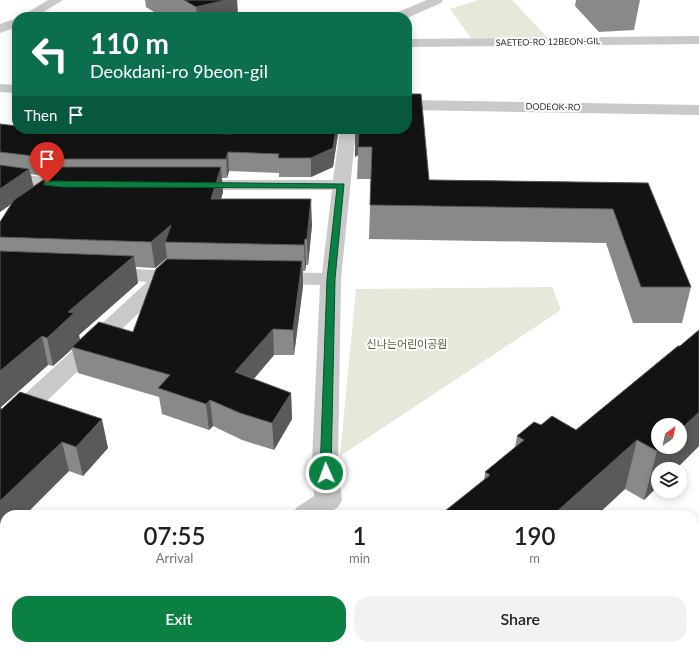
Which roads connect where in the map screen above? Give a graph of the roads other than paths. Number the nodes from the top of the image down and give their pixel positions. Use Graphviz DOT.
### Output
graph roads {
  1 [pos="57,0"];
  2 [pos="437,0"];
  3 [pos="35,12"];
  4 [pos="409,12"];
  5 [pos="12,24"];
  6 [pos="0,29"];
  7 [pos="694,40"];
  8 [pos="412,43"];
  9 [pos="0,88"];
  10 [pos="12,89"];
  11 [pos="412,104"];
  12 [pos="699,110"];
  13 [pos="347,134"];
  14 [pos="0,177"];
  15 [pos="62,185"];
  16 [pos="86,185"];
  17 [pos="174,185"];
  18 [pos="341,185"];
  19 [pos="44,198"];
  20 [pos="87,274"];
  21 [pos="165,276"];
  22 [pos="205,277"];
  23 [pos="252,278"];
  24 [pos="331,279"];
  25 [pos="0,431"];
  26 [pos="313,510"];
  1 -- 3 [label="street"];
  2 -- 4 [label="street"];
  5 -- 6 [label="street"];
  7 -- 8 [label="street, SAETEO-RO 12BEON-GIL"];
  9 -- 10 [label="street"];
  11 -- 12 [label="street, DODEOK-RO"];
  13 -- 18 [label="street"];
  14 -- 15 [label="street"];
  15 -- 16 [label="street"];
  15 -- 19 [label="street"];
  17 -- 18 [label="street"];
  18 -- 24 [label="street"];
  20 -- 21 [label="street"];
  21 -- 22 [label="street"];
  21 -- 25 [label="street"];
  23 -- 24 [label="street"];
  24 -- 26 [label="street"];
}
